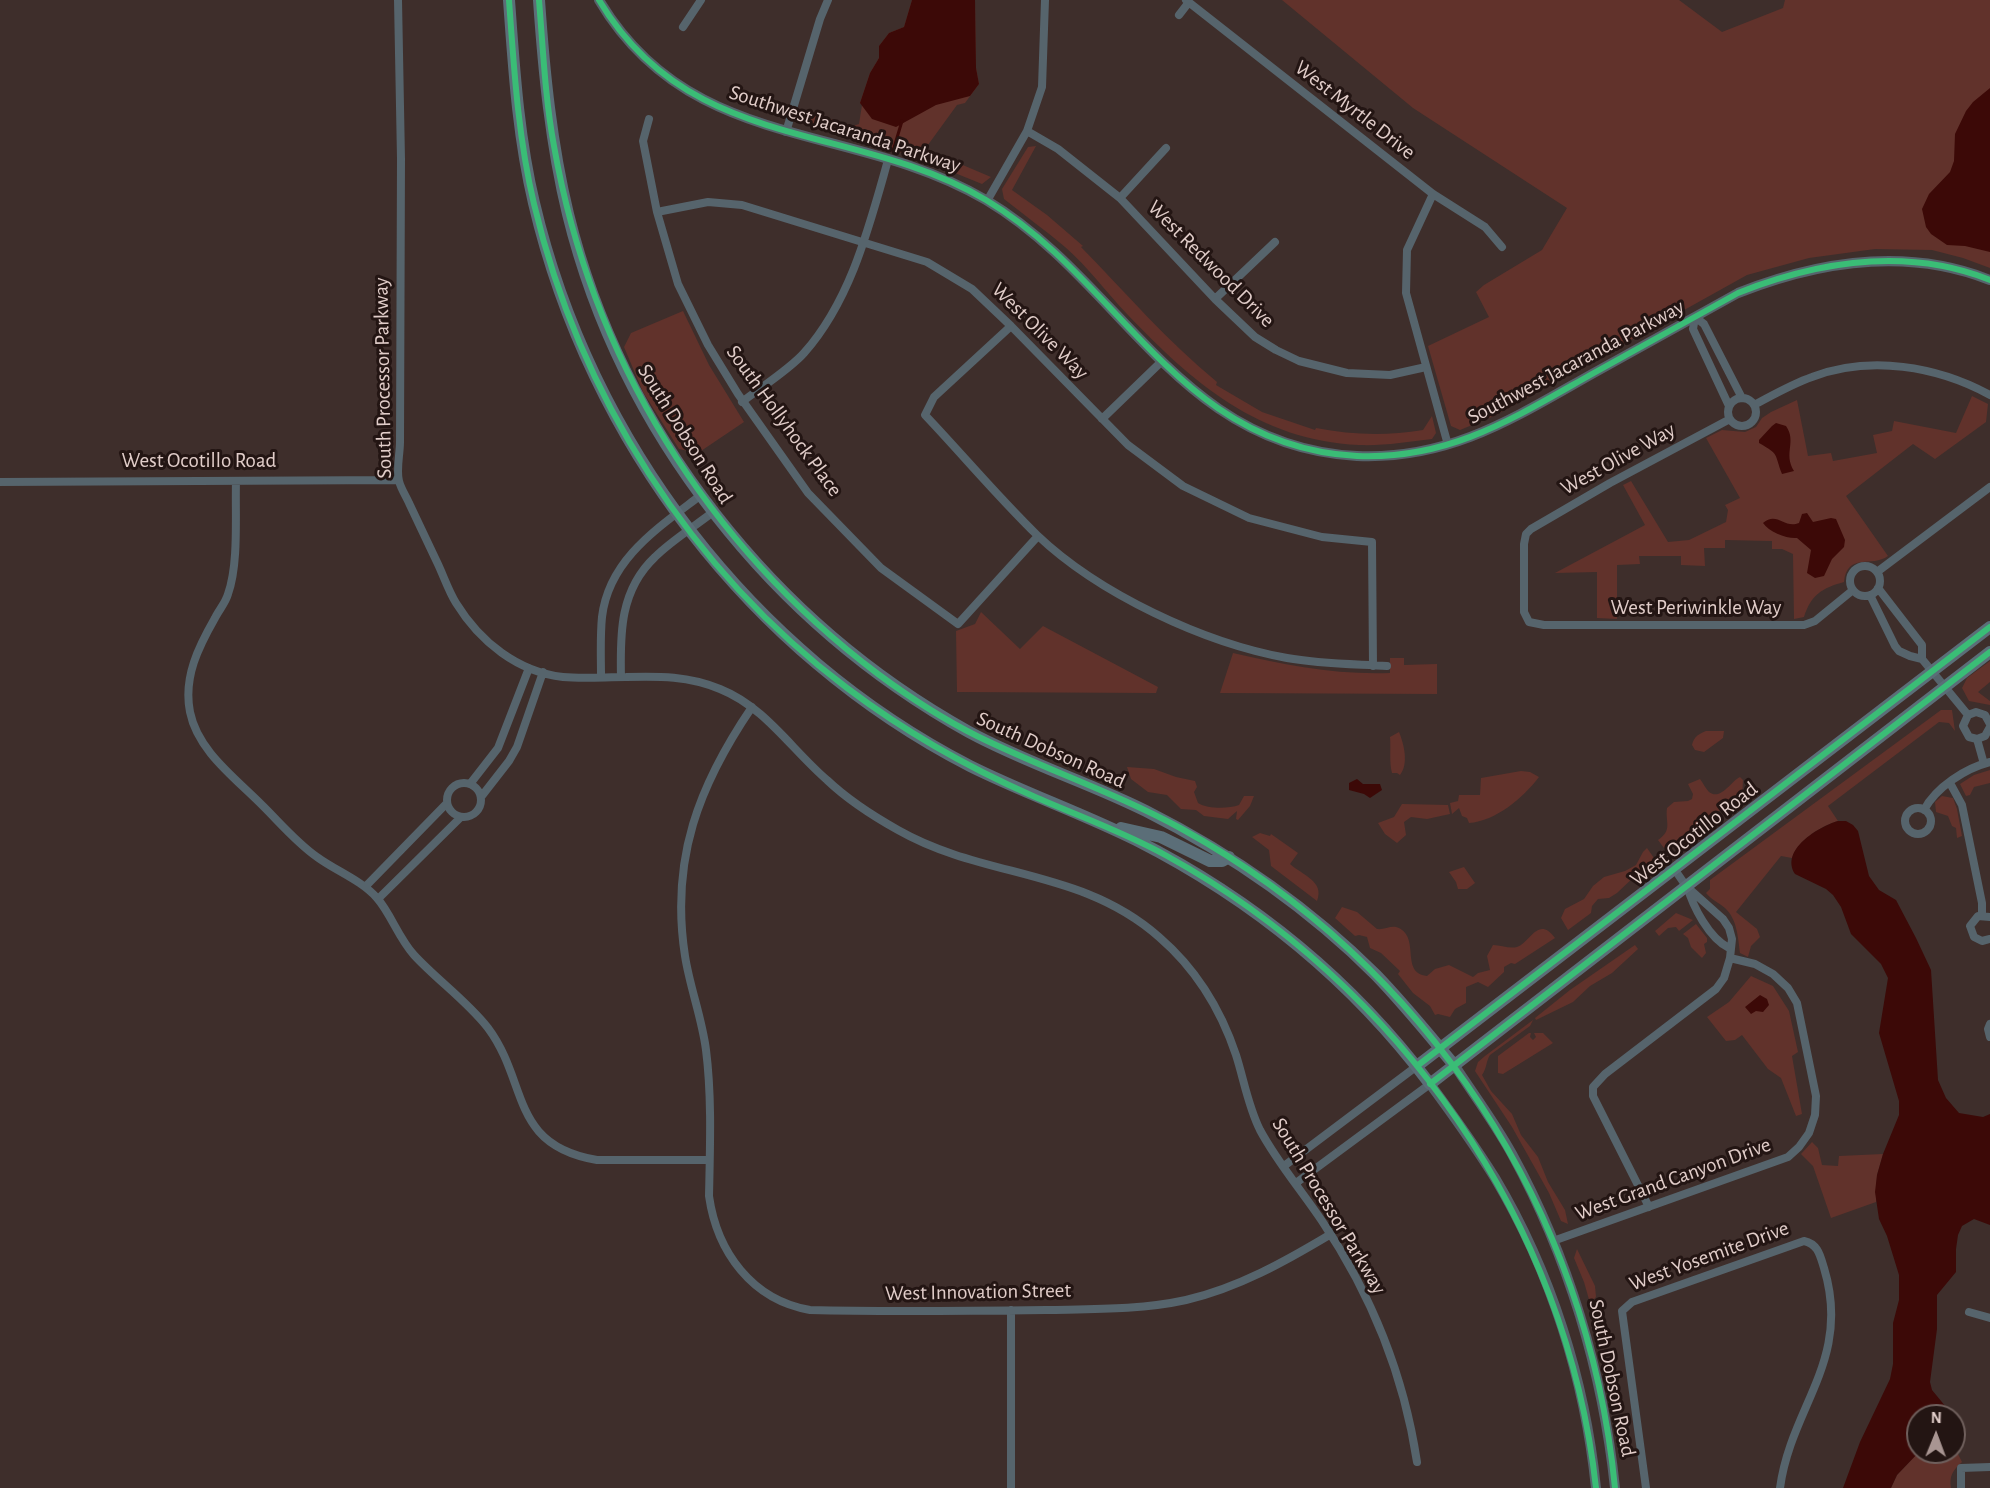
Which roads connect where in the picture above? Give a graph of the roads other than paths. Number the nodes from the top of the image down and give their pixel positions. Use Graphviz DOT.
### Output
graph roads {
  1 [pos="398,0"];
  2 [pos="509,0"];
  3 [pos="539,0"];
  4 [pos="599,0"];
  5 [pos="701,0"];
  6 [pos="828,0"];
  7 [pos="1045,0"];
  8 [pos="1188,1"];
  9 [pos="1179,15"];
  10 [pos="683,27"];
  11 [pos="649,119"];
  12 [pos="1027,131"];
  13 [pos="786,132"];
  14 [pos="1166,148"];
  15 [pos="888,160"];
  16 [pos="1432,194"];
  17 [pos="1120,198"];
  18 [pos="987,201"];
  19 [pos="657,212"];
  20 [pos="865,241"];
  21 [pos="1275,242"];
  22 [pos="1502,247"];
  23 [pos="1990,280"];
  24 [pos="1215,299"];
  25 [pos="1695,317"];
  26 [pos="1011,326"];
  27 [pos="1161,362"];
  28 [pos="1426,367"];
  29 [pos="1990,395"];
  30 [pos="1742,398"];
  31 [pos="742,402"];
  32 [pos="1754,405"];
  33 [pos="1729,406"];
  34 [pos="1102,419"];
  35 [pos="1730,419"];
  36 [pos="1448,446"];
  37 [pos="398,480"];
  38 [pos="236,481"];
  39 [pos="0,482"];
  40 [pos="1990,487"];
  41 [pos="701,495"];
  42 [pos="713,512"];
  43 [pos="677,514"];
  44 [pos="689,530"];
  45 [pos="1038,536"];
  46 [pos="1877,572"];
  47 [pos="1878,588"];
  48 [pos="1853,590"];
  49 [pos="1870,595"];
  50 [pos="1528,622"];
  51 [pos="1990,627"];
  52 [pos="1990,652"];
  53 [pos="1922,659"];
  54 [pos="1373,666"];
  55 [pos="1387,666"];
  56 [pos="529,668"];
  57 [pos="1932,671"];
  58 [pos="543,672"];
  59 [pos="601,677"];
  60 [pos="621,677"];
  61 [pos="1944,687"];
  62 [pos="752,706"];
  63 [pos="1968,715"];
  64 [pos="1990,728"];
  65 [pos="1977,739"];
  66 [pos="1987,763"];
  67 [pos="1950,783"];
  68 [pos="470,784"];
  69 [pos="481,797"];
  70 [pos="447,803"];
  71 [pos="1924,810"];
  72 [pos="460,817"];
  73 [pos="1100,823"];
  74 [pos="1228,857"];
  75 [pos="1675,870"];
  76 [pos="1686,886"];
  77 [pos="365,887"];
  78 [pos="378,899"];
  79 [pos="1986,916"];
  80 [pos="1723,919"];
  81 [pos="1710,930"];
  82 [pos="1990,939"];
  83 [pos="1730,953"];
  84 [pos="1990,1024"];
  85 [pos="1990,1037"];
  86 [pos="1441,1049"];
  87 [pos="1417,1066"];
  88 [pos="1455,1066"];
  89 [pos="1430,1084"];
  90 [pos="709,1161"];
  91 [pos="1284,1166"];
  92 [pos="1296,1183"];
  93 [pos="1649,1207"];
  94 [pos="1330,1234"];
  95 [pos="1553,1241"];
  96 [pos="1011,1310"];
  97 [pos="1969,1312"];
  98 [pos="1990,1318"];
  99 [pos="1417,1462"];
  100 [pos="1990,1467"];
  101 [pos="1011,1488"];
  102 [pos="1596,1488"];
  103 [pos="1615,1488"];
  104 [pos="1646,1488"];
  105 [pos="1780,1488"];
  106 [pos="1962,1488"];
  1 -- 37 [label="street, South Processor Parkway"];
  2 -- 43 [label="main road, South Dobson Road"];
  3 -- 41 [label="main road, South Dobson Road"];
  4 -- 13 [label="street, Southwest Jacaranda Parkway"];
  5 -- 10 [label="street"];
  6 -- 13 [label="street"];
  7 -- 12 [label="street"];
  8 -- 9 [label="street"];
  8 -- 16 [label="street, West Myrtle Drive"];
  11 -- 19 [label="street, South Hollyhock Place"];
  12 -- 17 [label="street, West Redwood Drive"];
  12 -- 18 [label="street"];
  13 -- 15 [label="street, Southwest Jacaranda Parkway"];
  14 -- 17 [label="street"];
  15 -- 18 [label="street, Southwest Jacaranda Parkway"];
  15 -- 20 [label="street"];
  16 -- 22 [label="street, West Myrtle Drive"];
  16 -- 28 [label="street"];
  17 -- 24 [label="street, West Redwood Drive"];
  18 -- 27 [label="street, Southwest Jacaranda Parkway"];
  19 -- 20 [label="street, West Olive Way"];
  19 -- 31 [label="street, South Hollyhock Place"];
  20 -- 26 [label="street, West Olive Way"];
  20 -- 31 [label="street"];
  21 -- 24 [label="street"];
  23 -- 25 [label="street, Southwest Jacaranda Parkway"];
  24 -- 28 [label="street, West Redwood Drive"];
  25 -- 30 [label="street"];
  25 -- 33 [label="street"];
  25 -- 36 [label="street, Southwest Jacaranda Parkway"];
  26 -- 34 [label="street, West Olive Way"];
  26 -- 45 [label="street"];
  27 -- 34 [label="street"];
  27 -- 36 [label="street, Southwest Jacaranda Parkway"];
  28 -- 36 [label="street"];
  29 -- 32 [label="street, West Olive Way"];
  30 -- 32 [label="street"];
  30 -- 33 [label="street"];
  31 -- 45 [label="street, South Hollyhock Place"];
  32 -- 35 [label="street, West Olive Way"];
  33 -- 35 [label="street"];
  34 -- 54 [label="street, West Olive Way"];
  35 -- 50 [label="street, West Olive Way"];
  37 -- 38 [label="street, West Ocotillo Road"];
  37 -- 56 [label="street, South Processor Parkway"];
  38 -- 39 [label="street, West Ocotillo Road"];
  38 -- 77 [label="street"];
  40 -- 46 [label="street"];
  41 -- 42 [label="main road, South Dobson Road"];
  41 -- 43 [label="street"];
  42 -- 44 [label="street"];
  42 -- 74 [label="main road, South Dobson Road"];
  43 -- 44 [label="main road, South Dobson Road"];
  43 -- 59 [label="street"];
  44 -- 60 [label="street"];
  44 -- 73 [label="main road, South Dobson Road"];
  45 -- 54 [label="street"];
  46 -- 47 [label="street"];
  46 -- 48 [label="street"];
  47 -- 49 [label="street"];
  47 -- 53 [label="street"];
  48 -- 49 [label="street"];
  48 -- 50 [label="street, West Periwinkle Way"];
  49 -- 53 [label="street"];
  51 -- 57 [label="main road, West Ocotillo Road"];
  52 -- 61 [label="main road, West Ocotillo Road"];
  53 -- 57 [label="street"];
  54 -- 55 [label="street"];
  56 -- 58 [label="street, South Processor Parkway"];
  56 -- 68 [label="street"];
  57 -- 61 [label="street"];
  57 -- 75 [label="main road, West Ocotillo Road"];
  58 -- 59 [label="street, South Processor Parkway"];
  58 -- 69 [label="street"];
  59 -- 60 [label="street, South Processor Parkway"];
  60 -- 62 [label="street, South Processor Parkway"];
  61 -- 63 [label="street"];
  61 -- 76 [label="main road, West Ocotillo Road"];
  62 -- 90 [label="street, West Innovation Street"];
  62 -- 91 [label="street, South Processor Parkway"];
  63 -- 64 [label="street"];
  63 -- 65 [label="street"];
  64 -- 65 [label="street"];
  65 -- 66 [label="street"];
  66 -- 67 [label="street"];
  67 -- 71 [label="street"];
  67 -- 79 [label="street"];
  68 -- 69 [label="street"];
  68 -- 70 [label="street"];
  69 -- 72 [label="street"];
  70 -- 72 [label="street"];
  70 -- 77 [label="street"];
  72 -- 78 [label="street"];
  73 -- 74 [label="main road"];
  73 -- 87 [label="main road, South Dobson Road"];
  74 -- 86 [label="main road, South Dobson Road"];
  75 -- 76 [label="street"];
  75 -- 86 [label="main road, West Ocotillo Road"];
  76 -- 80 [label="street"];
  76 -- 81 [label="street"];
  76 -- 88 [label="main road, West Ocotillo Road"];
  77 -- 78 [label="street"];
  78 -- 90 [label="street"];
  79 -- 82 [label="street"];
  80 -- 81 [label="street"];
  80 -- 83 [label="street"];
  81 -- 83 [label="street"];
  83 -- 93 [label="street"];
  83 -- 93 [label="street, West Grand Canyon Drive"];
  84 -- 85 [label="street"];
  86 -- 87 [label="main road, West Ocotillo Road"];
  86 -- 88 [label="main road, South Dobson Road"];
  87 -- 89 [label="main road, South Dobson Road"];
  87 -- 91 [label="street, West Ocotillo Road"];
  88 -- 89 [label="main road, West Ocotillo Road"];
  88 -- 95 [label="street, South Dobson Road"];
  89 -- 92 [label="street, West Ocotillo Road"];
  89 -- 102 [label="street, South Dobson Road"];
  90 -- 96 [label="street, West Innovation Street"];
  91 -- 92 [label="street, South Processor Parkway"];
  92 -- 94 [label="street, South Processor Parkway"];
  93 -- 95 [label="street, West Grand Canyon Drive"];
  94 -- 96 [label="street, West Innovation Street"];
  94 -- 99 [label="street, South Processor Parkway"];
  95 -- 103 [label="street, South Dobson Road"];
  96 -- 101 [label="street"];
  97 -- 98 [label="street"];
  100 -- 106 [label="street"];
  104 -- 105 [label="street, West Yosemite Drive"];
}
